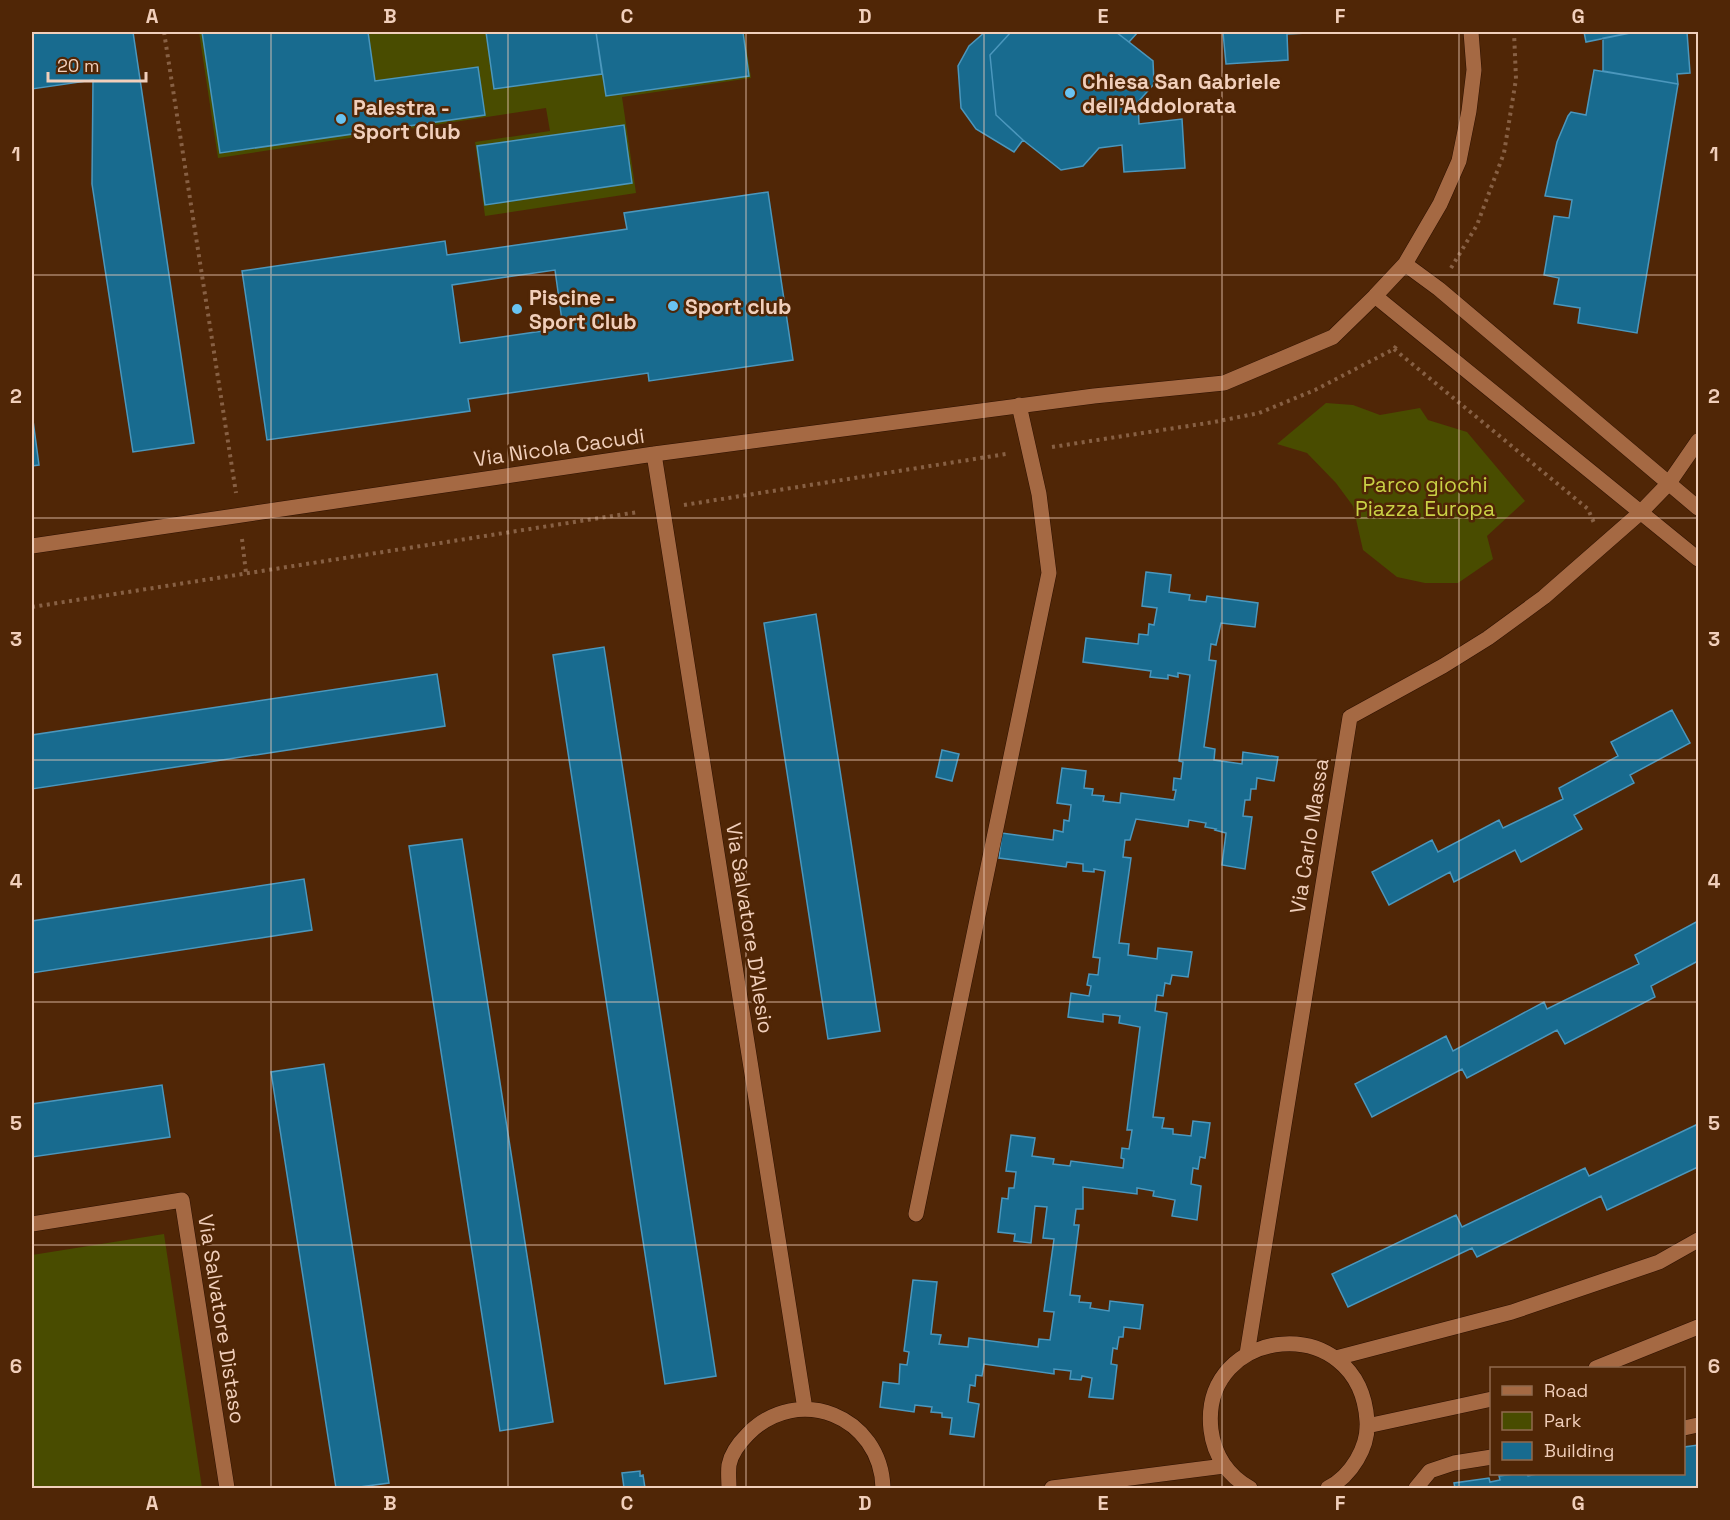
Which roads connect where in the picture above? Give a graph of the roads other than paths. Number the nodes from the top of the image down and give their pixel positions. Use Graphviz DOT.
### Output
graph roads {
  1 [pos="1471,32"];
  2 [pos="1405,264"];
  3 [pos="1375,296"];
  4 [pos="1019,405"];
  5 [pos="1698,441"];
  6 [pos="654,454"];
  7 [pos="1669,483"];
  8 [pos="1698,508"];
  9 [pos="1641,512"];
  10 [pos="32,546"];
  11 [pos="1698,559"];
  12 [pos="915,1214"];
  13 [pos="32,1224"];
  14 [pos="1698,1240"];
  15 [pos="1698,1327"];
  16 [pos="1247,1354"];
  17 [pos="1336,1358"];
  18 [pos="1598,1367"];
  19 [pos="1490,1399"];
  20 [pos="805,1408"];
  21 [pos="1367,1426"];
  22 [pos="1490,1457"];
  23 [pos="1224,1466"];
  24 [pos="227,1488"];
  25 [pos="729,1488"];
  26 [pos="883,1488"];
  27 [pos="1052,1488"];
  28 [pos="1250,1488"];
  29 [pos="1328,1488"];
  30 [pos="1416,1488"];
  1 -- 2 [label="street, Via Nicola Cacudi"];
  2 -- 3 [label="street, Via Nicola Cacudi"];
  2 -- 7 [label="street"];
  3 -- 4 [label="street, Via Nicola Cacudi"];
  3 -- 9 [label="street"];
  4 -- 6 [label="street, Via Nicola Cacudi"];
  4 -- 12 [label="street"];
  5 -- 7 [label="street, Via Carlo Massa"];
  6 -- 10 [label="street, Via Nicola Cacudi"];
  6 -- 20 [label="street, Via Salvatore D'Alesio"];
  7 -- 8 [label="street"];
  7 -- 9 [label="street, Via Carlo Massa"];
  9 -- 11 [label="street"];
  9 -- 16 [label="street, Via Carlo Massa"];
  13 -- 24 [label="street, Via Salvatore Distaso"];
  14 -- 17 [label="street"];
  15 -- 18 [label="street"];
  16 -- 17 [label="street"];
  16 -- 23 [label="street"];
  17 -- 21 [label="street"];
  19 -- 21 [label="street"];
  20 -- 25 [label="street"];
  20 -- 26 [label="street"];
  21 -- 29 [label="street"];
  22 -- 30 [label="street"];
  23 -- 27 [label="street"];
  23 -- 28 [label="street"];
}
